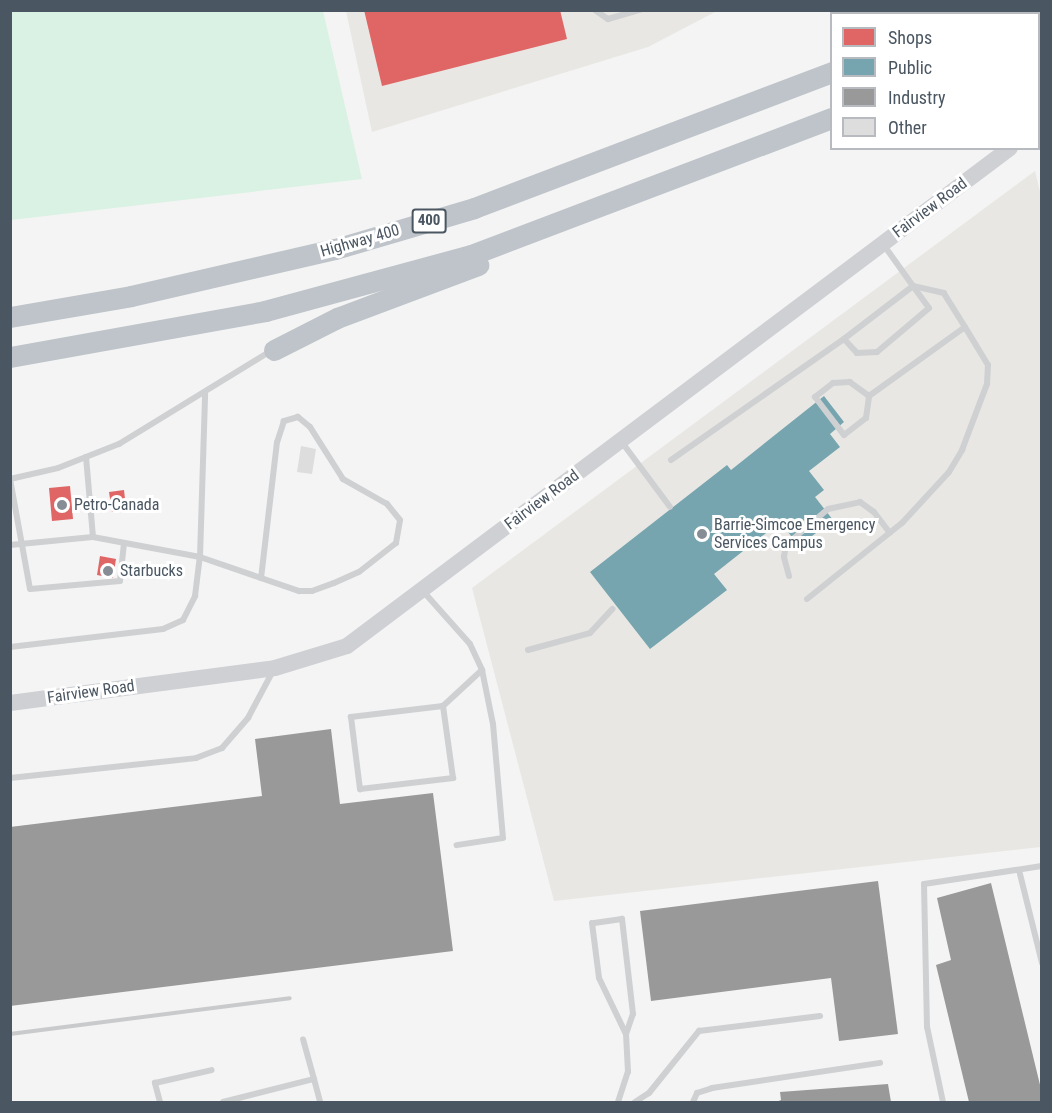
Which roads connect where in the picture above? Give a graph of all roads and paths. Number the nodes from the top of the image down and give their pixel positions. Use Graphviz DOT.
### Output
graph roads {
  1 [pos="595,10"];
  2 [pos="640,10"];
  3 [pos="830,72"];
  4 [pos="830,118"];
  5 [pos="1007,150"];
  6 [pos="556,225"];
  7 [pos="883,243"];
  8 [pos="913,286"];
  9 [pos="10,316"];
  10 [pos="965,327"];
  11 [pos="844,339"];
  12 [pos="274,350"];
  13 [pos="10,357"];
  14 [pos="205,394"];
  15 [pos="869,396"];
  16 [pos="621,440"];
  17 [pos="86,457"];
  18 [pos="672,460"];
  19 [pos="10,479"];
  20 [pos="670,507"];
  21 [pos="890,533"];
  22 [pos="93,537"];
  23 [pos="21,543"];
  24 [pos="124,543"];
  25 [pos="10,544"];
  26 [pos="200,557"];
  27 [pos="789,576"];
  28 [pos="261,578"];
  29 [pos="422,590"];
  30 [pos="807,599"];
  31 [pos="612,609"];
  32 [pos="10,647"];
  33 [pos="528,650"];
  34 [pos="275,668"];
  35 [pos="482,670"];
  36 [pos="10,703"];
  37 [pos="443,706"];
  38 [pos="10,778"];
  39 [pos="457,845"];
  40 [pos="1041,866"];
  41 [pos="1019,870"];
  42 [pos="1041,963"];
  43 [pos="820,1016"];
  44 [pos="626,1034"];
  45 [pos="303,1040"];
  46 [pos="880,1063"];
  47 [pos="212,1070"];
  48 [pos="314,1079"];
  49 [pos="160,1102"];
  50 [pos="224,1102"];
  51 [pos="320,1102"];
  52 [pos="618,1102"];
  53 [pos="635,1102"];
  54 [pos="693,1102"];
  55 [pos="943,1102"];
  1 -- 2 [label="lane"];
  3 -- 9 [label="highway, Highway 400 / 400"];
  4 -- 6 [label="highway"];
  5 -- 7 [label="street, Fairview Road"];
  6 -- 12 [label="highway"];
  6 -- 13 [label="highway"];
  7 -- 8 [label="lane"];
  7 -- 16 [label="street, Fairview Road"];
  8 -- 10 [label="lane"];
  8 -- 11 [label="lane"];
  8 -- 11 [label="lane"];
  10 -- 15 [label="lane"];
  10 -- 21 [label="lane"];
  11 -- 18 [label="lane"];
  12 -- 14 [label="lane"];
  14 -- 17 [label="lane"];
  14 -- 26 [label="lane"];
  15 -- 15 [label="lane"];
  16 -- 20 [label="lane"];
  16 -- 29 [label="street, Fairview Road"];
  17 -- 19 [label="lane"];
  17 -- 22 [label="lane"];
  19 -- 23 [label="lane"];
  21 -- 27 [label="lane"];
  21 -- 30 [label="lane"];
  22 -- 23 [label="lane"];
  22 -- 24 [label="lane"];
  23 -- 24 [label="lane"];
  23 -- 25 [label="lane"];
  24 -- 26 [label="lane"];
  26 -- 28 [label="lane"];
  26 -- 32 [label="lane"];
  28 -- 28 [label="lane"];
  29 -- 34 [label="street, Fairview Road"];
  29 -- 35 [label="lane"];
  31 -- 33 [label="lane"];
  34 -- 36 [label="street, Fairview Road"];
  34 -- 38 [label="lane"];
  35 -- 37 [label="lane"];
  35 -- 39 [label="lane"];
  37 -- 37 [label="lane"];
  40 -- 41 [label="lane"];
  41 -- 42 [label="lane"];
  41 -- 55 [label="lane"];
  43 -- 53 [label="lane"];
  44 -- 44 [label="lane"];
  44 -- 52 [label="lane"];
  45 -- 48 [label="lane"];
  46 -- 54 [label="lane"];
  47 -- 49 [label="lane"];
  48 -- 50 [label="lane"];
  48 -- 51 [label="lane"];
}
